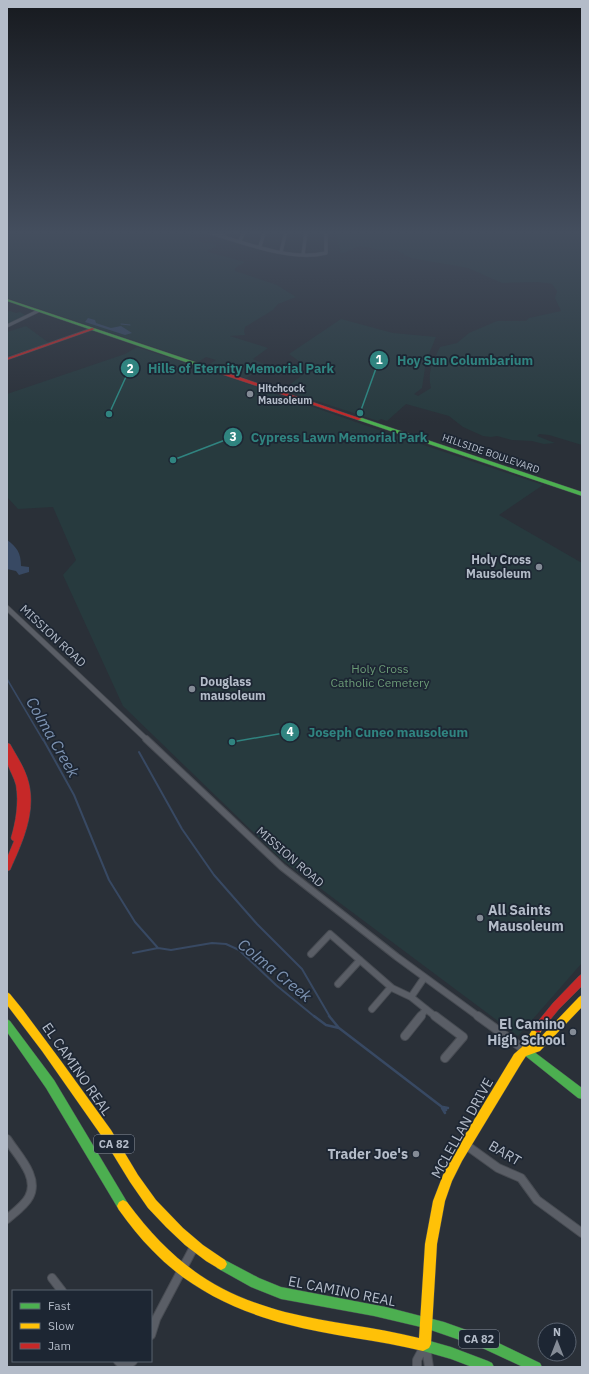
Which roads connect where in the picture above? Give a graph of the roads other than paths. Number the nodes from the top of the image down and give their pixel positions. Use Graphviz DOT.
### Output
graph roads {
  1 [pos="7,300"];
  2 [pos="36,312"];
  3 [pos="7,326"];
  4 [pos="92,329"];
  5 [pos="7,359"];
  6 [pos="582,494"];
  7 [pos="7,608"];
  8 [pos="7,746"];
  9 [pos="7,755"];
  10 [pos="7,855"];
  11 [pos="7,867"];
  12 [pos="311,954"];
  13 [pos="360,960"];
  14 [pos="424,978"];
  15 [pos="582,979"];
  16 [pos="338,984"];
  17 [pos="391,987"];
  18 [pos="7,997"];
  19 [pos="411,997"];
  20 [pos="582,1000"];
  21 [pos="372,1009"];
  22 [pos="426,1009"];
  23 [pos="7,1024"];
  24 [pos="405,1036"];
  25 [pos="526,1051"];
  26 [pos="445,1058"];
  27 [pos="582,1094"];
  28 [pos="7,1139"];
  29 [pos="466,1145"];
  30 [pos="7,1219"];
  31 [pos="582,1233"];
  32 [pos="195,1246"];
  33 [pos="181,1270"];
  34 [pos="52,1278"];
  35 [pos="61,1290"];
  36 [pos="427,1321"];
  37 [pos="152,1331"];
  38 [pos="425,1344"];
  39 [pos="119,1362"];
  40 [pos="132,1362"];
  41 [pos="417,1367"];
  42 [pos="429,1367"];
  43 [pos="488,1367"];
  44 [pos="536,1367"];
  1 -- 2 [label="main road, HILLSIDE BOULEVARD"];
  2 -- 3 [label="street"];
  2 -- 4 [label="main road, HILLSIDE BOULEVARD"];
  4 -- 5 [label="main road"];
  4 -- 6 [label="main road, HILLSIDE BOULEVARD"];
  7 -- 14 [label="street, MISSION ROAD"];
  8 -- 11 [label="main road"];
  9 -- 10 [label="main road"];
  12 -- 13 [label="street"];
  13 -- 16 [label="street"];
  13 -- 17 [label="street"];
  14 -- 19 [label="street"];
  14 -- 25 [label="street, MISSION ROAD"];
  15 -- 25 [label="main road"];
  17 -- 19 [label="street"];
  17 -- 21 [label="street"];
  18 -- 32 [label="main road, EL CAMINO REAL / CA 82"];
  19 -- 22 [label="street"];
  20 -- 25 [label="main road"];
  22 -- 24 [label="street"];
  22 -- 26 [label="street"];
  23 -- 33 [label="main road, CA 82"];
  25 -- 27 [label="main road, MISSION ROAD"];
  25 -- 29 [label="main road, MCLELLAN DRIVE"];
  28 -- 30 [label="street"];
  29 -- 31 [label="street, BART"];
  29 -- 36 [label="main road, MCLELLAN DRIVE"];
  32 -- 33 [label="street"];
  32 -- 36 [label="main road, EL CAMINO REAL / CA 82"];
  33 -- 37 [label="street"];
  33 -- 38 [label="main road, CA 82"];
  34 -- 35 [label="street"];
  36 -- 38 [label="main road, MCLELLAN DRIVE"];
  36 -- 44 [label="main road, EL CAMINO REAL / CA 82"];
  38 -- 41 [label="street, MCLELLAN DRIVE"];
  38 -- 42 [label="street, MCLELLAN DRIVE"];
  38 -- 43 [label="main road, CA 82"];
  39 -- 40 [label="street"];
}
